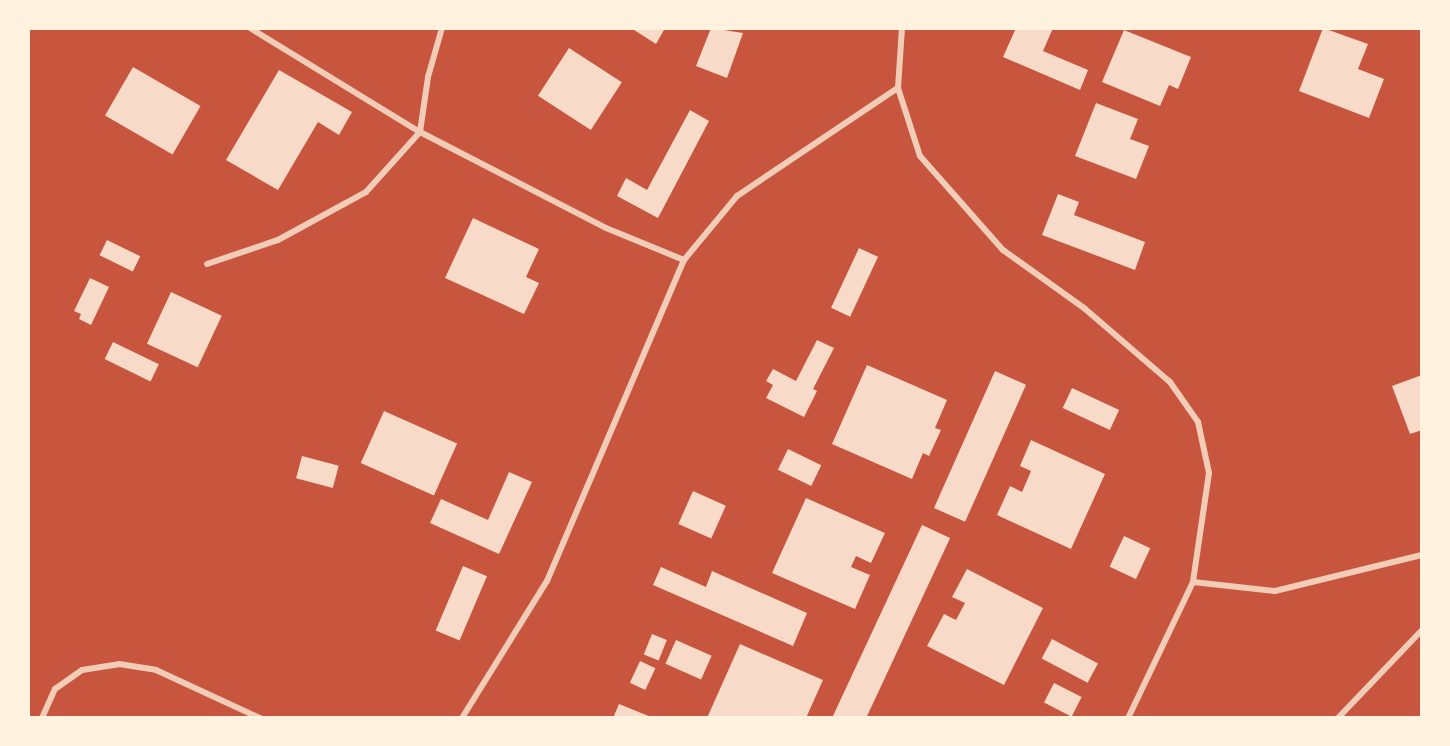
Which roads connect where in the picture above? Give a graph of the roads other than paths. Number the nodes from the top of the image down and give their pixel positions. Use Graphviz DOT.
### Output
graph roads {
  1 [pos="250,28"];
  2 [pos="442,28"];
  3 [pos="902,28"];
  4 [pos="898,88"];
  5 [pos="420,132"];
  6 [pos="684,260"];
  7 [pos="207,264"];
  8 [pos="1422,555"];
  9 [pos="1193,582"];
  10 [pos="1422,630"];
  11 [pos="42,717"];
  12 [pos="260,717"];
  13 [pos="462,717"];
  14 [pos="1128,717"];
  15 [pos="1338,717"];
  1 -- 5 [label="street"];
  2 -- 5 [label="street"];
  3 -- 4 [label="street"];
  4 -- 6 [label="street"];
  4 -- 9 [label="street"];
  5 -- 6 [label="street"];
  5 -- 7 [label="street"];
  6 -- 13 [label="street"];
  8 -- 9 [label="street"];
  9 -- 14 [label="street"];
  10 -- 15 [label="street"];
  11 -- 12 [label="street"];
}
